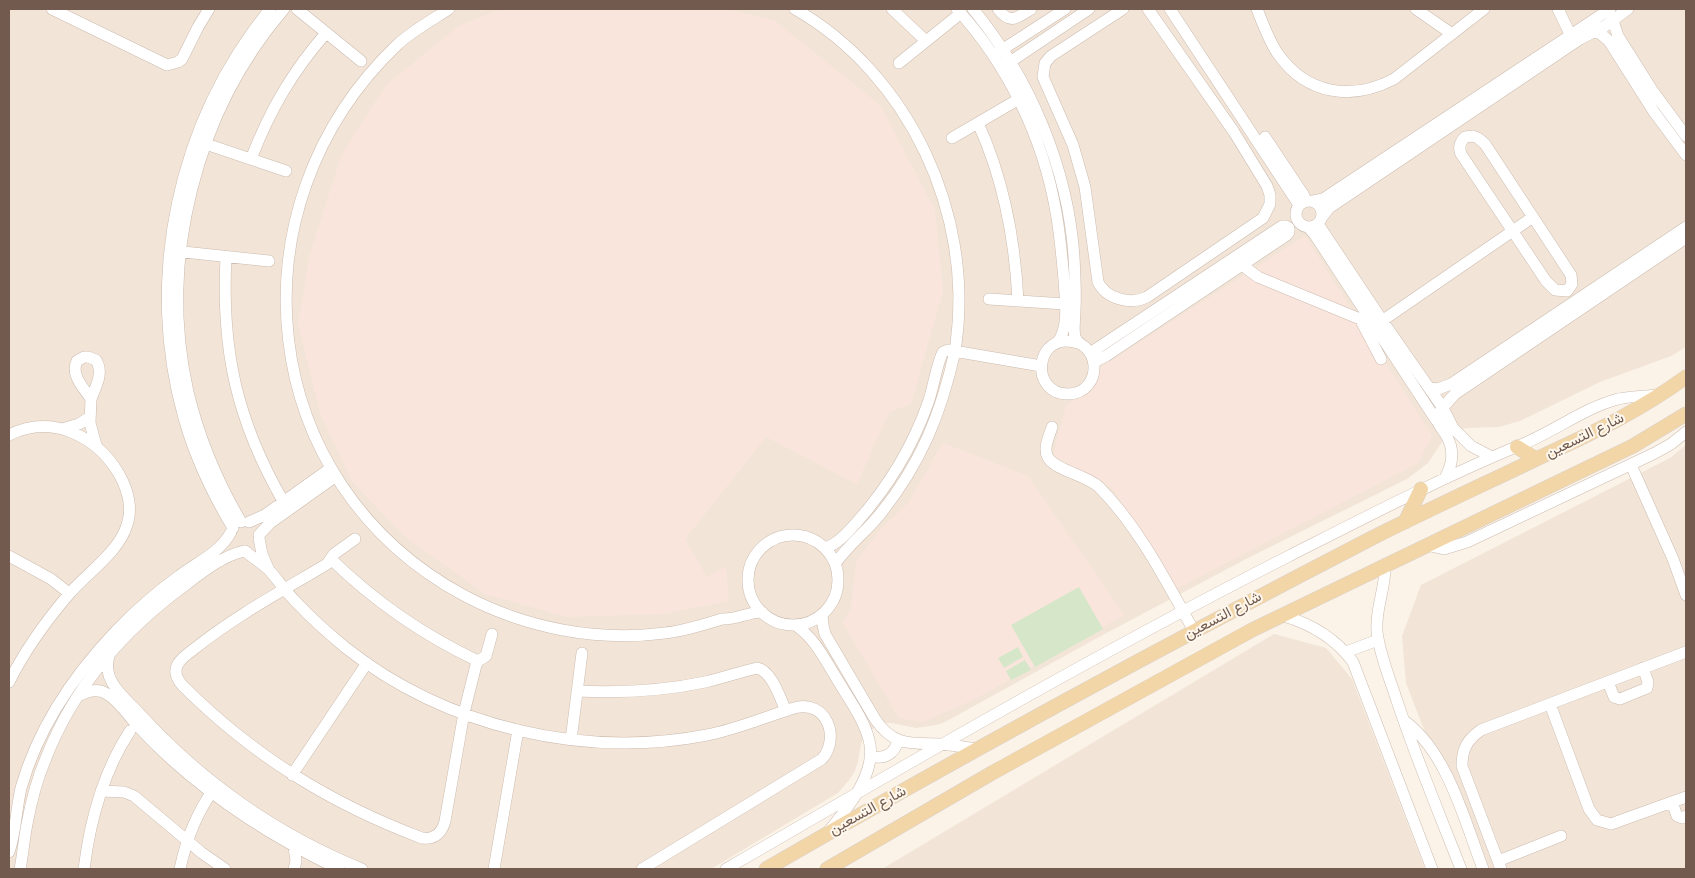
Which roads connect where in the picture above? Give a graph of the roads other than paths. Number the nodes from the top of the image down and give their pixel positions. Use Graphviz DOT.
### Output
graph roads {
  1 [pos="52,9"];
  2 [pos="209,9"];
  3 [pos="270,9"];
  4 [pos="284,9"];
  5 [pos="297,9"];
  6 [pos="450,9"];
  7 [pos="796,9"];
  8 [pos="892,9"];
  9 [pos="973,9"];
  10 [pos="998,9"];
  11 [pos="1031,9"];
  12 [pos="1065,9"];
  13 [pos="1089,9"];
  14 [pos="1122,9"];
  15 [pos="1148,9"];
  16 [pos="1170,9"];
  17 [pos="1179,9"];
  18 [pos="1257,9"];
  19 [pos="1416,9"];
  20 [pos="1484,9"];
  21 [pos="1558,9"];
  22 [pos="1610,9"];
  23 [pos="1628,9"];
  24 [pos="959,11"];
  25 [pos="1613,21"];
  26 [pos="1594,32"];
  27 [pos="326,33"];
  28 [pos="1452,34"];
  29 [pos="1570,34"];
  30 [pos="926,41"];
  31 [pos="998,52"];
  32 [pos="361,61"];
  33 [pos="899,63"];
  34 [pos="1006,64"];
  35 [pos="1224,89"];
  36 [pos="1211,98"];
  37 [pos="1019,99"];
  38 [pos="1453,118"];
  39 [pos="978,123"];
  40 [pos="1435,130"];
  41 [pos="1686,136"];
  42 [pos="1465,137"];
  43 [pos="952,138"];
  44 [pos="201,142"];
  45 [pos="1685,150"];
  46 [pos="251,159"];
  47 [pos="286,171"];
  48 [pos="1085,188"];
  49 [pos="1064,193"];
  50 [pos="1306,202"];
  51 [pos="1533,217"];
  52 [pos="1316,222"];
  53 [pos="1686,227"];
  54 [pos="1513,231"];
  55 [pos="1686,238"];
  56 [pos="175,252"];
  57 [pos="226,257"];
  58 [pos="269,261"];
  59 [pos="1242,265"];
  60 [pos="1567,291"];
  61 [pos="989,299"];
  62 [pos="1018,301"];
  63 [pos="1065,304"];
  64 [pos="1578,304"];
  65 [pos="1379,323"];
  66 [pos="1057,343"];
  67 [pos="1078,343"];
  68 [pos="956,348"];
  69 [pos="1092,357"];
  70 [pos="1382,359"];
  71 [pos="1041,366"];
  72 [pos="1686,377"];
  73 [pos="1429,388"];
  74 [pos="1660,395"];
  75 [pos="91,399"];
  76 [pos="1444,408"];
  77 [pos="1686,414"];
  78 [pos="90,417"];
  79 [pos="1436,420"];
  80 [pos="1052,427"];
  81 [pos="60,429"];
  82 [pos="1686,432"];
  83 [pos="9,435"];
  84 [pos="96,445"];
  85 [pos="1471,446"];
  86 [pos="1517,447"];
  87 [pos="1452,455"];
  88 [pos="1492,457"];
  89 [pos="1536,460"];
  90 [pos="1631,465"];
  91 [pos="334,472"];
  92 [pos="1445,478"];
  93 [pos="1422,489"];
  94 [pos="283,502"];
  95 [pos="1405,522"];
  96 [pos="238,526"];
  97 [pos="259,536"];
  98 [pos="355,539"];
  99 [pos="1426,545"];
  100 [pos="825,548"];
  101 [pos="245,551"];
  102 [pos="9,556"];
  103 [pos="331,560"];
  104 [pos="835,564"];
  105 [pos="1386,564"];
  106 [pos="268,570"];
  107 [pos="284,589"];
  108 [pos="69,593"];
  109 [pos="1686,594"];
  110 [pos="754,602"];
  111 [pos="1182,610"];
  112 [pos="762,612"];
  113 [pos="822,615"];
  114 [pos="1284,616"];
  115 [pos="722,619"];
  116 [pos="795,625"];
  117 [pos="1194,632"];
  118 [pos="492,634"];
  119 [pos="1378,640"];
  120 [pos="110,652"];
  121 [pos="1346,652"];
  122 [pos="1686,652"];
  123 [pos="582,653"];
  124 [pos="478,661"];
  125 [pos="367,663"];
  126 [pos="1643,668"];
  127 [pos="108,676"];
  128 [pos="9,682"];
  129 [pos="1608,682"];
  130 [pos="96,690"];
  131 [pos="577,690"];
  132 [pos="77,697"];
  133 [pos="1550,704"];
  134 [pos="866,706"];
  135 [pos="786,711"];
  136 [pos="856,712"];
  137 [pos="464,713"];
  138 [pos="1404,720"];
  139 [pos="518,730"];
  140 [pos="130,731"];
  141 [pos="884,732"];
  142 [pos="570,740"];
  143 [pos="869,740"];
  144 [pos="898,740"];
  145 [pos="940,744"];
  146 [pos="976,749"];
  147 [pos="870,756"];
  148 [pos="292,775"];
  149 [pos="214,789"];
  150 [pos="102,791"];
  151 [pos="858,793"];
  152 [pos="1686,797"];
  153 [pos="1672,802"];
  154 [pos="1686,816"];
  155 [pos="825,835"];
  156 [pos="1561,836"];
  157 [pos="188,841"];
  158 [pos="294,847"];
  159 [pos="9,852"];
  160 [pos="313,857"];
  161 [pos="1499,865"];
  162 [pos="294,867"];
  163 [pos="20,869"];
  164 [pos="84,869"];
  165 [pos="180,869"];
  166 [pos="225,869"];
  167 [pos="339,869"];
  168 [pos="362,869"];
  169 [pos="494,869"];
  170 [pos="642,869"];
  171 [pos="726,869"];
  172 [pos="766,869"];
  173 [pos="827,869"];
  174 [pos="1432,869"];
  175 [pos="1461,869"];
  176 [pos="1483,869"];
  1 -- 2 [label="street"];
  3 -- 44 [label="street"];
  4 -- 44 [label="street"];
  5 -- 27 [label="street"];
  6 -- 91 [label="street"];
  7 -- 68 [label="street"];
  8 -- 30 [label="street"];
  9 -- 31 [label="street"];
  10 -- 11 [label="street"];
  12 -- 31 [label="street"];
  13 -- 34 [label="street"];
  14 -- 48 [label="street"];
  15 -- 36 [label="street"];
  16 -- 35 [label="street"];
  17 -- 50 [label="street"];
  18 -- 28 [label="street"];
  19 -- 28 [label="street"];
  20 -- 28 [label="street"];
  21 -- 29 [label="street"];
  22 -- 29 [label="street"];
  23 -- 25 [label="street"];
  24 -- 30 [label="street"];
  24 -- 31 [label="street"];
  25 -- 26 [label="street"];
  25 -- 41 [label="street"];
  26 -- 38 [label="street"];
  26 -- 45 [label="street"];
  27 -- 32 [label="street"];
  27 -- 46 [label="street"];
  29 -- 38 [label="street"];
  30 -- 33 [label="street"];
  31 -- 34 [label="street"];
  34 -- 37 [label="street"];
  34 -- 49 [label="street"];
  35 -- 36 [label="street"];
  35 -- 50 [label="street"];
  36 -- 48 [label="street"];
  37 -- 39 [label="street"];
  37 -- 63 [label="street"];
  38 -- 40 [label="street"];
  38 -- 42 [label="street"];
  39 -- 43 [label="street"];
  39 -- 62 [label="street"];
  40 -- 50 [label="street"];
  40 -- 52 [label="street"];
  42 -- 51 [label="street"];
  42 -- 54 [label="street"];
  44 -- 46 [label="street"];
  44 -- 56 [label="street"];
  46 -- 47 [label="street"];
  48 -- 49 [label="street"];
  49 -- 67 [label="street"];
  50 -- 52 [label="street"];
  50 -- 52 [label="street"];
  51 -- 54 [label="street"];
  51 -- 60 [label="street"];
  52 -- 65 [label="street"];
  53 -- 64 [label="street"];
  54 -- 60 [label="street"];
  54 -- 65 [label="street"];
  55 -- 64 [label="street"];
  56 -- 57 [label="street"];
  56 -- 96 [label="street"];
  57 -- 58 [label="street"];
  57 -- 94 [label="street"];
  59 -- 69 [label="street"];
  59 -- 69 [label="street"];
  59 -- 70 [label="street"];
  60 -- 64 [label="street"];
  61 -- 62 [label="street"];
  62 -- 63 [label="street"];
  63 -- 66 [label="street"];
  64 -- 73 [label="street"];
  64 -- 76 [label="street"];
  65 -- 73 [label="street"];
  65 -- 79 [label="street"];
  66 -- 67 [label="street"];
  66 -- 71 [label="street"];
  67 -- 69 [label="street"];
  68 -- 71 [label="street"];
  68 -- 100 [label="street"];
  68 -- 104 [label="street"];
  69 -- 71 [label="street"];
  72 -- 74 [label="main road, شارع التسعين"];
  73 -- 76 [label="street"];
  74 -- 86 [label="street"];
  74 -- 89 [label="main road, شارع التسعين"];
  75 -- 78 [label="street"];
  76 -- 79 [label="street"];
  76 -- 85 [label="street"];
  77 -- 99 [label="main road, شارع التسعين"];
  78 -- 81 [label="street"];
  78 -- 84 [label="street"];
  79 -- 87 [label="street"];
  80 -- 111 [label="street"];
  81 -- 83 [label="street"];
  81 -- 84 [label="street"];
  82 -- 90 [label="street"];
  84 -- 108 [label="street"];
  85 -- 87 [label="street"];
  85 -- 88 [label="street"];
  86 -- 88 [label="street"];
  86 -- 89 [label="main road"];
  87 -- 92 [label="street"];
  88 -- 92 [label="street"];
  89 -- 95 [label="main road, شارع التسعين"];
  90 -- 99 [label="street"];
  90 -- 109 [label="street"];
  91 -- 94 [label="street"];
  91 -- 97 [label="street"];
  91 -- 115 [label="street"];
  92 -- 93 [label="street"];
  93 -- 95 [label="main road"];
  93 -- 111 [label="street"];
  94 -- 96 [label="street"];
  95 -- 117 [label="main road, شارع التسعين"];
  96 -- 97 [label="street"];
  96 -- 101 [label="street"];
  96 -- 159 [label="street"];
  97 -- 101 [label="street"];
  97 -- 106 [label="street"];
  98 -- 103 [label="street"];
  99 -- 105 [label="main road, شارع التسعين"];
  100 -- 104 [label="street"];
  100 -- 110 [label="street"];
  101 -- 106 [label="street"];
  101 -- 120 [label="street"];
  102 -- 108 [label="street"];
  103 -- 107 [label="street"];
  103 -- 124 [label="street"];
  104 -- 113 [label="street"];
  105 -- 114 [label="main road, شارع التسعين"];
  105 -- 119 [label="street"];
  106 -- 107 [label="street"];
  107 -- 125 [label="street"];
  107 -- 148 [label="street"];
  108 -- 128 [label="street"];
  110 -- 112 [label="street"];
  110 -- 115 [label="street"];
  111 -- 117 [label="street"];
  111 -- 145 [label="street"];
  112 -- 115 [label="street"];
  112 -- 116 [label="street"];
  113 -- 116 [label="street"];
  113 -- 134 [label="street"];
  114 -- 121 [label="street"];
  114 -- 173 [label="main road, شارع التسعين"];
  116 -- 136 [label="street"];
  117 -- 146 [label="main road, شارع التسعين"];
  118 -- 124 [label="street"];
  119 -- 121 [label="street"];
  119 -- 138 [label="street"];
  120 -- 127 [label="street"];
  120 -- 132 [label="street"];
  121 -- 174 [label="street"];
  122 -- 126 [label="street"];
  123 -- 131 [label="street"];
  124 -- 137 [label="street"];
  125 -- 137 [label="street"];
  125 -- 148 [label="street"];
  126 -- 129 [label="street"];
  126 -- 129 [label="street"];
  127 -- 130 [label="street"];
  127 -- 149 [label="street"];
  129 -- 133 [label="street"];
  130 -- 132 [label="street"];
  130 -- 149 [label="street"];
  131 -- 135 [label="street"];
  131 -- 142 [label="street"];
  132 -- 163 [label="street"];
  133 -- 153 [label="street"];
  133 -- 161 [label="street"];
  134 -- 136 [label="street"];
  134 -- 141 [label="street"];
  135 -- 142 [label="street"];
  135 -- 170 [label="street"];
  136 -- 143 [label="street"];
  137 -- 139 [label="street"];
  137 -- 148 [label="street"];
  138 -- 175 [label="street"];
  138 -- 176 [label="street"];
  139 -- 142 [label="street"];
  139 -- 169 [label="street"];
  140 -- 150 [label="street"];
  141 -- 143 [label="street"];
  141 -- 144 [label="street"];
  143 -- 147 [label="street"];
  144 -- 145 [label="street"];
  144 -- 147 [label="street"];
  145 -- 146 [label="street"];
  145 -- 151 [label="street"];
  146 -- 155 [label="main road, شارع التسعين"];
  147 -- 151 [label="street"];
  149 -- 157 [label="street"];
  149 -- 158 [label="street"];
  149 -- 168 [label="street"];
  150 -- 157 [label="street"];
  150 -- 164 [label="street"];
  151 -- 155 [label="street"];
  151 -- 171 [label="street"];
  152 -- 153 [label="street"];
  153 -- 154 [label="street"];
  155 -- 172 [label="main road, شارع التسعين"];
  156 -- 161 [label="street"];
  157 -- 165 [label="street"];
  157 -- 166 [label="street"];
  158 -- 160 [label="street"];
  158 -- 162 [label="street"];
  160 -- 162 [label="street"];
  160 -- 167 [label="street"];
}
